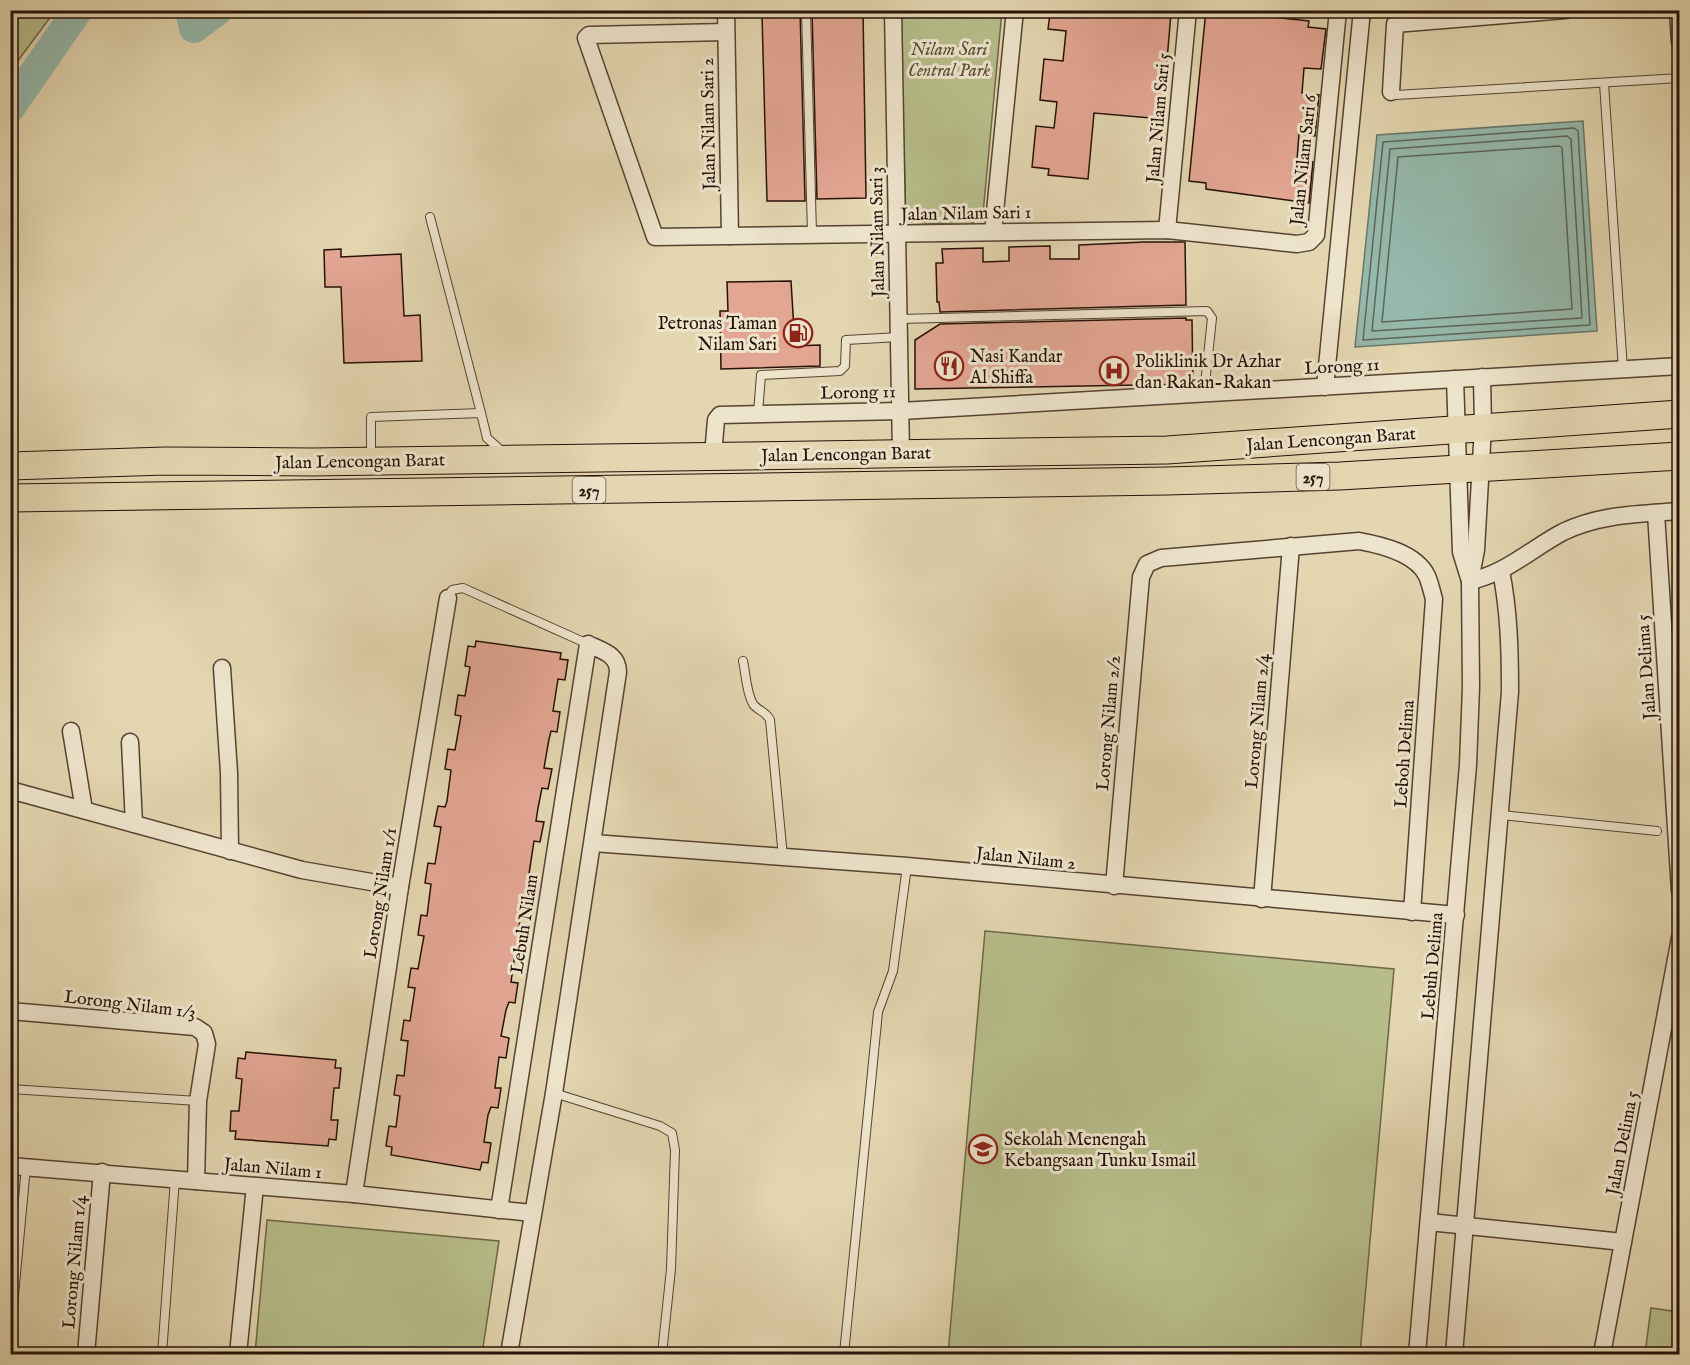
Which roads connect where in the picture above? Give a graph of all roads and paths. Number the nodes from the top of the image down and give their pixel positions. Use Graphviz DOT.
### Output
graph roads {
  1 [pos="726,10"];
  2 [pos="806,10"];
  3 [pos="893,10"];
  4 [pos="1015,10"];
  5 [pos="1188,10"];
  6 [pos="1338,10"];
  7 [pos="1362,10"];
  8 [pos="1565,10"];
  9 [pos="1678,10"];
  10 [pos="726,32"];
  11 [pos="1680,42"];
  12 [pos="1680,78"];
  13 [pos="1605,83"];
  14 [pos="1391,92"];
  15 [pos="430,217"];
  16 [pos="1167,230"];
  17 [pos="993,232"];
  18 [pos="896,233"];
  19 [pos="812,234"];
  20 [pos="730,236"];
  21 [pos="899,319"];
  22 [pos="899,337"];
  23 [pos="1680,366"];
  24 [pos="1623,371"];
  25 [pos="1482,377"];
  26 [pos="1455,379"];
  27 [pos="1325,387"];
  28 [pos="1204,394"];
  29 [pos="901,411"];
  30 [pos="481,413"];
  31 [pos="758,413"];
  32 [pos="1680,414"];
  33 [pos="1483,428"];
  34 [pos="1457,429"];
  35 [pos="901,453"];
  36 [pos="713,455"];
  37 [pos="1680,456"];
  38 [pos="511,459"];
  39 [pos="371,461"];
  40 [pos="10,466"];
  41 [pos="1470,468"];
  42 [pos="10,498"];
  43 [pos="1680,511"];
  44 [pos="1656,513"];
  45 [pos="1291,546"];
  46 [pos="1501,571"];
  47 [pos="1470,581"];
  48 [pos="448,598"];
  49 [pos="588,644"];
  50 [pos="743,661"];
  51 [pos="222,668"];
  52 [pos="71,731"];
  53 [pos="130,742"];
  54 [pos="10,790"];
  55 [pos="84,810"];
  56 [pos="1501,815"];
  57 [pos="134,824"];
  58 [pos="1657,831"];
  59 [pos="592,843"];
  60 [pos="230,851"];
  61 [pos="783,857"];
  62 [pos="907,866"];
  63 [pos="400,886"];
  64 [pos="1114,886"];
  65 [pos="1680,891"];
  66 [pos="1262,899"];
  67 [pos="1412,912"];
  68 [pos="1456,915"];
  69 [pos="1680,938"];
  70 [pos="10,1011"];
  71 [pos="10,1089"];
  72 [pos="554,1093"];
  73 [pos="198,1101"];
  74 [pos="18,1167"];
  75 [pos="102,1172"];
  76 [pos="175,1179"];
  77 [pos="196,1181"];
  78 [pos="255,1186"];
  79 [pos="354,1194"];
  80 [pos="499,1210"];
  81 [pos="532,1213"];
  82 [pos="1429,1222"];
  83 [pos="1465,1226"];
  84 [pos="1623,1242"];
  85 [pos="10,1338"];
  86 [pos="86,1354"];
  87 [pos="162,1354"];
  88 [pos="238,1354"];
  89 [pos="509,1354"];
  90 [pos="663,1354"];
  91 [pos="844,1354"];
  92 [pos="1417,1354"];
  93 [pos="1454,1354"];
  94 [pos="1602,1354"];
  1 -- 10 [label="street, Jalan Nilam Sari 2"];
  2 -- 19 [label="lane"];
  3 -- 18 [label="street, Jalan Nilam Sari 3"];
  4 -- 17 [label="street"];
  5 -- 16 [label="street, Jalan Nilam Sari 5"];
  6 -- 16 [label="street, Jalan Nilam Sari 6"];
  7 -- 27 [label="street"];
  8 -- 14 [label="street"];
  9 -- 11 [label="street"];
  10 -- 20 [label="street, Jalan Nilam Sari 2"];
  10 -- 20 [label="street, Jalan Nilam Sari 1"];
  12 -- 13 [label="lane"];
  13 -- 14 [label="lane"];
  13 -- 24 [label="lane"];
  15 -- 30 [label="lane"];
  16 -- 17 [label="street, Jalan Nilam Sari 1"];
  17 -- 18 [label="street, Jalan Nilam Sari 1"];
  18 -- 19 [label="street, Jalan Nilam Sari 1"];
  18 -- 21 [label="street, Jalan Nilam Sari 3"];
  19 -- 20 [label="street, Jalan Nilam Sari 1"];
  21 -- 22 [label="street, Jalan Nilam Sari 3"];
  21 -- 28 [label="lane"];
  22 -- 29 [label="street, Jalan Nilam Sari 3"];
  22 -- 31 [label="lane"];
  23 -- 24 [label="street, Lorong 11"];
  24 -- 25 [label="street, Lorong 11"];
  25 -- 26 [label="street, Lorong 11"];
  25 -- 33 [label="street"];
  26 -- 27 [label="street, Lorong 11"];
  26 -- 34 [label="street"];
  27 -- 28 [label="street, Lorong 11"];
  28 -- 29 [label="street, Lorong 11"];
  29 -- 31 [label="street, Lorong 11"];
  29 -- 35 [label="street, Jalan Nilam Sari 3"];
  30 -- 38 [label="lane"];
  30 -- 39 [label="lane"];
  31 -- 36 [label="street, Lorong 11"];
  32 -- 33 [label="highway, Jalan Lencongan Barat / 257"];
  33 -- 34 [label="highway, Jalan Lencongan Barat / 257"];
  33 -- 41 [label="street"];
  34 -- 35 [label="highway, Jalan Lencongan Barat / 257"];
  34 -- 41 [label="street"];
  35 -- 36 [label="highway, Jalan Lencongan Barat / 257"];
  36 -- 38 [label="highway, Jalan Lencongan Barat / 257"];
  37 -- 41 [label="highway, Jalan Lencongan Barat / 257"];
  38 -- 39 [label="highway, Jalan Lencongan Barat / 257"];
  39 -- 40 [label="highway, Jalan Lencongan Barat / 257"];
  41 -- 42 [label="highway, Jalan Lencongan Barat / 257"];
  41 -- 47 [label="street, Lebuh Delima"];
  41 -- 47 [label="street, Lebuh Delima"];
  43 -- 44 [label="street"];
  44 -- 46 [label="street"];
  44 -- 65 [label="street, Jalan Delima 5"];
  45 -- 64 [label="street, Lorong Nilam 2/2"];
  45 -- 66 [label="street, Lorong Nilam 2/4"];
  45 -- 67 [label="street, Leboh Delima"];
  46 -- 47 [label="street"];
  46 -- 56 [label="street"];
  47 -- 68 [label="street, Lebuh Delima"];
  48 -- 49 [label="lane"];
  48 -- 63 [label="street, Lorong Nilam 1/1"];
  49 -- 59 [label="street"];
  49 -- 80 [label="street, Lebuh Nilam"];
  50 -- 61 [label="lane"];
  51 -- 60 [label="street"];
  52 -- 55 [label="street"];
  53 -- 57 [label="street"];
  54 -- 55 [label="street"];
  55 -- 57 [label="street"];
  56 -- 58 [label="lane"];
  56 -- 83 [label="street"];
  57 -- 60 [label="street"];
  59 -- 61 [label="street, Jalan Nilam 2"];
  59 -- 72 [label="street"];
  60 -- 63 [label="street"];
  61 -- 62 [label="street, Jalan Nilam 2"];
  62 -- 64 [label="street, Jalan Nilam 2"];
  62 -- 91 [label="lane"];
  63 -- 79 [label="street, Lorong Nilam 1/1"];
  64 -- 66 [label="street, Jalan Nilam 2"];
  66 -- 67 [label="street, Jalan Nilam 2"];
  67 -- 68 [label="street, Jalan Nilam 2"];
  68 -- 82 [label="street, Lebuh Delima"];
  69 -- 84 [label="street, Jalan Delima 5"];
  70 -- 73 [label="street, Lorong Nilam 1/3"];
  71 -- 73 [label="lane"];
  72 -- 81 [label="street"];
  72 -- 90 [label="lane"];
  73 -- 77 [label="street, Lorong Nilam 1/3"];
  74 -- 75 [label="street, Jalan Nilam 1"];
  74 -- 85 [label="lane"];
  75 -- 76 [label="street, Jalan Nilam 1"];
  75 -- 86 [label="street, Lorong Nilam 1/4"];
  76 -- 77 [label="street, Jalan Nilam 1"];
  76 -- 87 [label="lane"];
  77 -- 78 [label="street, Jalan Nilam 1"];
  78 -- 79 [label="street, Jalan Nilam 1"];
  78 -- 88 [label="street"];
  79 -- 80 [label="street, Jalan Nilam 1"];
  80 -- 81 [label="street, Jalan Nilam 1"];
  81 -- 89 [label="street"];
  82 -- 83 [label="street"];
  82 -- 92 [label="street, Lebuh Delima"];
  83 -- 84 [label="street"];
  83 -- 93 [label="street"];
  84 -- 94 [label="street, Jalan Delima 5"];
}
